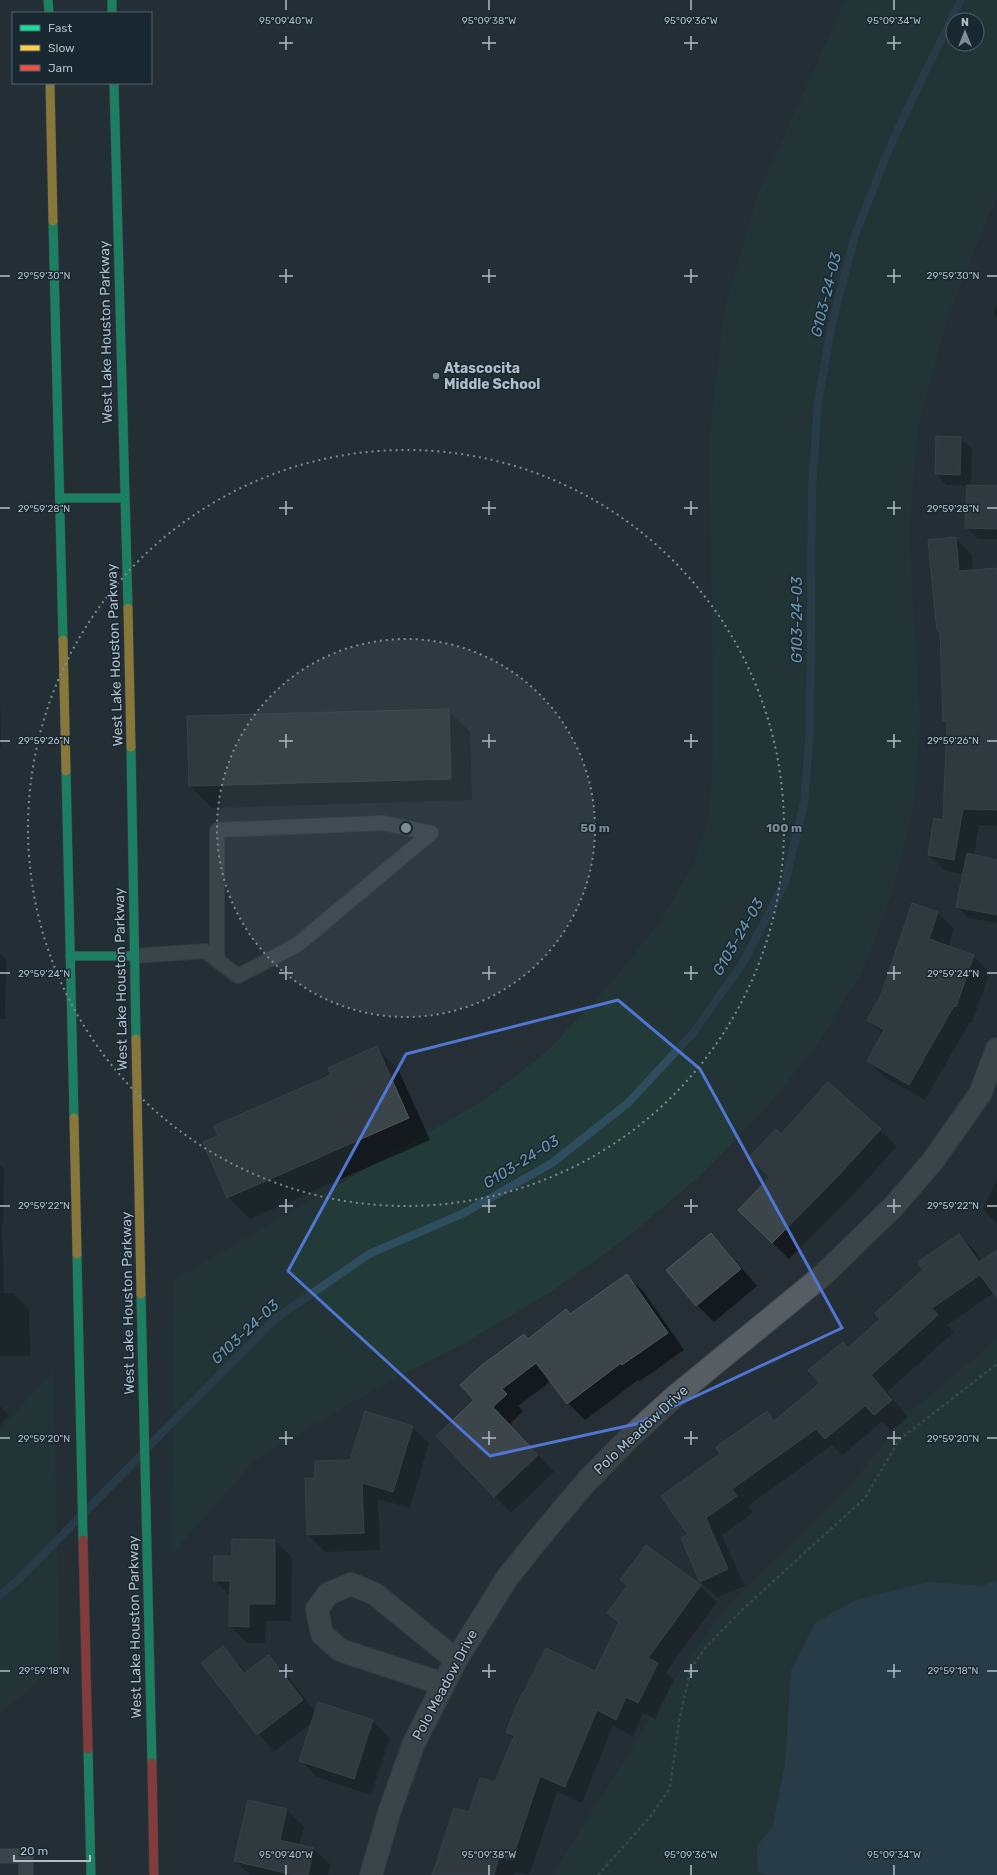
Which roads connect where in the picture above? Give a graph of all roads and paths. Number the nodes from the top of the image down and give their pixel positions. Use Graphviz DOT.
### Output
graph roads {
  1 [pos="48,0"];
  2 [pos="112,0"];
  3 [pos="49,12"];
  4 [pos="112,12"];
  5 [pos="50,84"];
  6 [pos="114,84"];
  7 [pos="60,498"];
  8 [pos="124,498"];
  9 [pos="70,956"];
  10 [pos="134,956"];
  11 [pos="217,960"];
  12 [pos="995,1057"];
  13 [pos="997,1364"];
  14 [pos="456,1660"];
  15 [pos="443,1684"];
  16 [pos="0,1856"];
  17 [pos="26,1875"];
  18 [pos="91,1875"];
  19 [pos="154,1875"];
  20 [pos="371,1875"];
  21 [pos="598,1875"];
  1 -- 3 [label="main road"];
  2 -- 4 [label="main road"];
  5 -- 7 [label="main road"];
  6 -- 8 [label="main road, West Lake Houston Parkway"];
  7 -- 8 [label="main road"];
  7 -- 9 [label="main road"];
  8 -- 10 [label="main road, West Lake Houston Parkway"];
  9 -- 10 [label="main road"];
  9 -- 18 [label="main road"];
  10 -- 11 [label="lane"];
  10 -- 19 [label="main road, West Lake Houston Parkway"];
  11 -- 11 [label="lane"];
  12 -- 14 [label="street, Polo Meadow Drive"];
  13 -- 21 [label="path"];
  14 -- 15 [label="street, Polo Meadow Drive"];
  14 -- 15 [label="street"];
  15 -- 20 [label="street, Polo Meadow Drive"];
  16 -- 17 [label="lane"];
}
